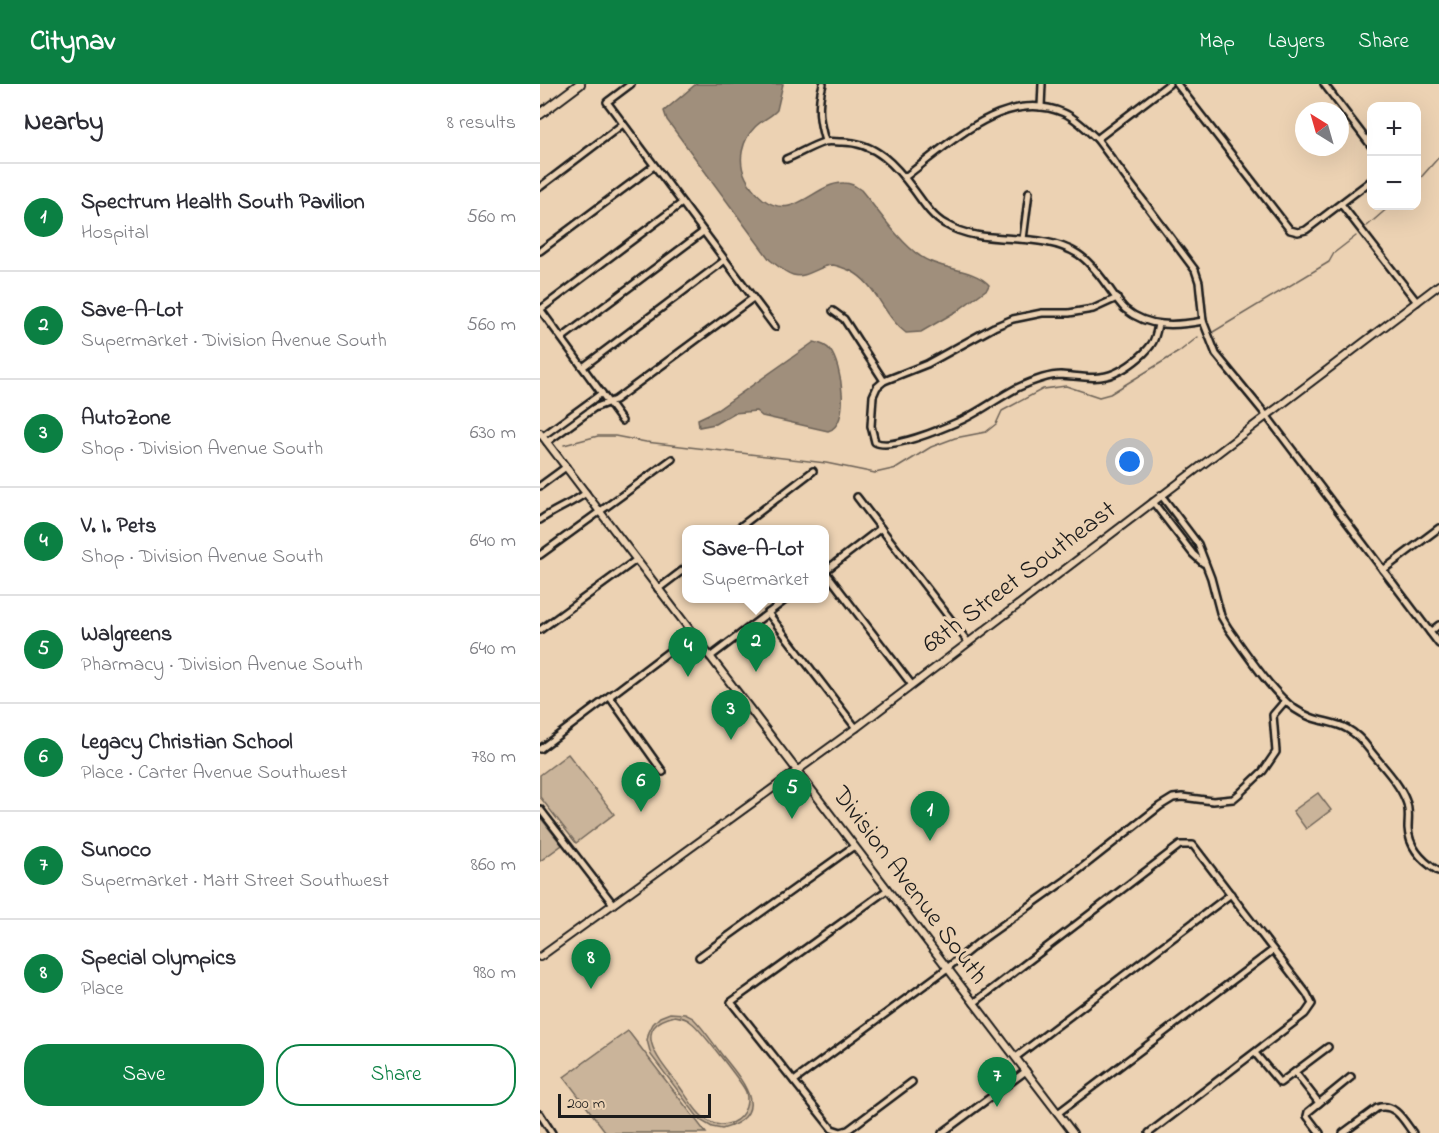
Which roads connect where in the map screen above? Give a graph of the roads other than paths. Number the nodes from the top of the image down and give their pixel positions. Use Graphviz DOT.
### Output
graph roads {
  1 [pos="580,84"];
  2 [pos="631,84"];
  3 [pos="823,84"];
  4 [pos="1041,84"];
  5 [pos="1169,84"];
  6 [pos="1177,84"];
  7 [pos="1324,84"];
  8 [pos="1041,107"];
  9 [pos="540,114"];
  10 [pos="623,124"];
  11 [pos="1097,139"];
  12 [pos="825,141"];
  13 [pos="1367,142"];
  14 [pos="786,159"];
  15 [pos="654,166"];
  16 [pos="904,177"];
  17 [pos="1367,183"];
  18 [pos="540,187"];
  19 [pos="1029,192"];
  20 [pos="682,203"];
  21 [pos="1341,204"];
  22 [pos="703,231"];
  23 [pos="1023,238"];
  24 [pos="540,251"];
  25 [pos="725,260"];
  26 [pos="1439,285"];
  27 [pos="753,298"];
  28 [pos="1117,298"];
  29 [pos="1417,302"];
  30 [pos="540,309"];
  31 [pos="833,311"];
  32 [pos="1203,321"];
  33 [pos="1158,324"];
  34 [pos="775,327"];
  35 [pos="562,338"];
  36 [pos="584,367"];
  37 [pos="884,381"];
  38 [pos="602,393"];
  39 [pos="609,403"];
  40 [pos="1266,415"];
  41 [pos="622,421"];
  42 [pos="543,437"];
  43 [pos="672,459"];
  44 [pos="566,466"];
  45 [pos="813,471"];
  46 [pos="540,486"];
  47 [pos="586,493"];
  48 [pos="1161,495"];
  49 [pos="858,497"];
  50 [pos="1153,502"];
  51 [pos="600,512"];
  52 [pos="540,520"];
  53 [pos="743,525"];
  54 [pos="881,528"];
  55 [pos="1439,528"];
  56 [pos="540,555"];
  57 [pos="636,560"];
  58 [pos="1203,562"];
  59 [pos="829,568"];
  60 [pos="1383,570"];
  61 [pos="682,571"];
  62 [pos="829,576"];
  63 [pos="658,589"];
  64 [pos="781,603"];
  65 [pos="768,613"];
  66 [pos="1439,625"];
  67 [pos="540,630"];
  68 [pos="1430,632"];
  69 [pos="692,634"];
  70 [pos="968,642"];
  71 [pos="1439,644"];
  72 [pos="710,657"];
  73 [pos="912,685"];
  74 [pos="609,696"];
  75 [pos="1285,701"];
  76 [pos="856,728"];
  77 [pos="540,748"];
  78 [pos="663,772"];
  79 [pos="797,772"];
  80 [pos="540,809"];
  81 [pos="854,846"];
  82 [pos="1438,871"];
  83 [pos="887,890"];
  84 [pos="1231,894"];
  85 [pos="614,904"];
  86 [pos="1272,950"];
  87 [pos="542,953"];
  88 [pos="699,957"];
  89 [pos="947,968"];
  90 [pos="974,1003"];
  91 [pos="1328,1047"];
  92 [pos="1255,1053"];
  93 [pos="1016,1057"];
  94 [pos="1026,1071"];
  95 [pos="1295,1072"];
  96 [pos="1351,1077"];
  97 [pos="794,1081"];
  98 [pos="912,1082"];
  99 [pos="1319,1103"];
  100 [pos="1058,1113"];
  101 [pos="540,1114"];
  102 [pos="552,1133"];
  103 [pos="942,1133"];
  104 [pos="1073,1133"];
  105 [pos="1149,1133"];
  106 [pos="1320,1133"];
  107 [pos="1343,1133"];
  108 [pos="1413,1133"];
  1 -- 9 [label="highway"];
  2 -- 10 [label="street"];
  3 -- 12 [label="street"];
  4 -- 8 [label="street"];
  5 -- 11 [label="street"];
  6 -- 21 [label="street"];
  7 -- 13 [label="street"];
  8 -- 11 [label="street"];
  8 -- 16 [label="street"];
  10 -- 15 [label="street"];
  10 -- 18 [label="street"];
  11 -- 32 [label="street"];
  12 -- 14 [label="street"];
  12 -- 16 [label="street"];
  15 -- 20 [label="street"];
  15 -- 24 [label="street"];
  16 -- 23 [label="street"];
  17 -- 21 [label="street"];
  19 -- 23 [label="street"];
  20 -- 22 [label="street"];
  20 -- 30 [label="street"];
  21 -- 29 [label="street"];
  22 -- 25 [label="street"];
  22 -- 35 [label="street"];
  23 -- 28 [label="street"];
  25 -- 27 [label="street"];
  25 -- 36 [label="street"];
  26 -- 29 [label="main road, 68th Street Southeast"];
  27 -- 34 [label="street"];
  27 -- 39 [label="street"];
  28 -- 33 [label="street"];
  28 -- 37 [label="street"];
  29 -- 40 [label="main road, 68th Street Southeast"];
  30 -- 35 [label="street"];
  31 -- 37 [label="street"];
  32 -- 33 [label="street"];
  32 -- 40 [label="street"];
  33 -- 37 [label="street"];
  35 -- 36 [label="street"];
  36 -- 38 [label="street"];
  38 -- 39 [label="street"];
  38 -- 42 [label="street"];
  39 -- 41 [label="street"];
  39 -- 42 [label="street"];
  40 -- 48 [label="main road, 68th Street Southeast"];
  40 -- 60 [label="street"];
  42 -- 44 [label="main road, Division Avenue South"];
  43 -- 51 [label="street"];
  44 -- 46 [label="street"];
  44 -- 47 [label="main road, Division Avenue South"];
  45 -- 53 [label="street"];
  47 -- 51 [label="main road, Division Avenue South"];
  47 -- 52 [label="street"];
  48 -- 50 [label="main road, 68th Street Southeast"];
  48 -- 58 [label="street"];
  49 -- 54 [label="street"];
  50 -- 58 [label="street"];
  50 -- 70 [label="main road, 68th Street Southeast"];
  51 -- 56 [label="street"];
  51 -- 57 [label="main road, Division Avenue South"];
  54 -- 59 [label="street"];
  54 -- 70 [label="street"];
  55 -- 60 [label="street"];
  57 -- 63 [label="main road, Division Avenue South"];
  57 -- 67 [label="street"];
  58 -- 75 [label="street"];
  60 -- 68 [label="street"];
  61 -- 63 [label="street"];
  62 -- 73 [label="street"];
  63 -- 69 [label="main road, Division Avenue South"];
  64 -- 65 [label="street"];
  65 -- 72 [label="street"];
  65 -- 76 [label="street"];
  66 -- 68 [label="street"];
  68 -- 71 [label="street"];
  69 -- 72 [label="main road, Division Avenue South"];
  69 -- 74 [label="street"];
  70 -- 73 [label="main road, 68th Street Southeast"];
  72 -- 79 [label="main road, Division Avenue South"];
  73 -- 76 [label="main road, 68th Street Southeast"];
  74 -- 77 [label="street"];
  74 -- 78 [label="street"];
  75 -- 82 [label="street"];
  75 -- 89 [label="street"];
  76 -- 79 [label="main road, 68th Street Southeast"];
  79 -- 81 [label="main road, Division Avenue South"];
  79 -- 85 [label="main road, 68th Street Southeast"];
  80 -- 85 [label="street"];
  81 -- 83 [label="main road, Division Avenue South"];
  81 -- 88 [label="street"];
  83 -- 89 [label="main road, Division Avenue South"];
  83 -- 97 [label="street"];
  84 -- 86 [label="street"];
  84 -- 90 [label="street"];
  84 -- 93 [label="street"];
  85 -- 87 [label="main road, 68th Street Southeast"];
  86 -- 92 [label="street"];
  86 -- 100 [label="street"];
  89 -- 90 [label="main road, Division Avenue South"];
  89 -- 97 [label="street"];
  90 -- 93 [label="main road, Division Avenue South"];
  91 -- 95 [label="street"];
  92 -- 95 [label="street"];
  92 -- 105 [label="street"];
  93 -- 94 [label="main road, Division Avenue South"];
  94 -- 100 [label="main road, Division Avenue South"];
  94 -- 103 [label="street"];
  95 -- 99 [label="street"];
  96 -- 99 [label="street"];
  97 -- 98 [label="street"];
  99 -- 106 [label="street"];
  100 -- 104 [label="main road, Division Avenue South"];
  101 -- 102 [label="street"];
  107 -- 108 [label="street"];
}
